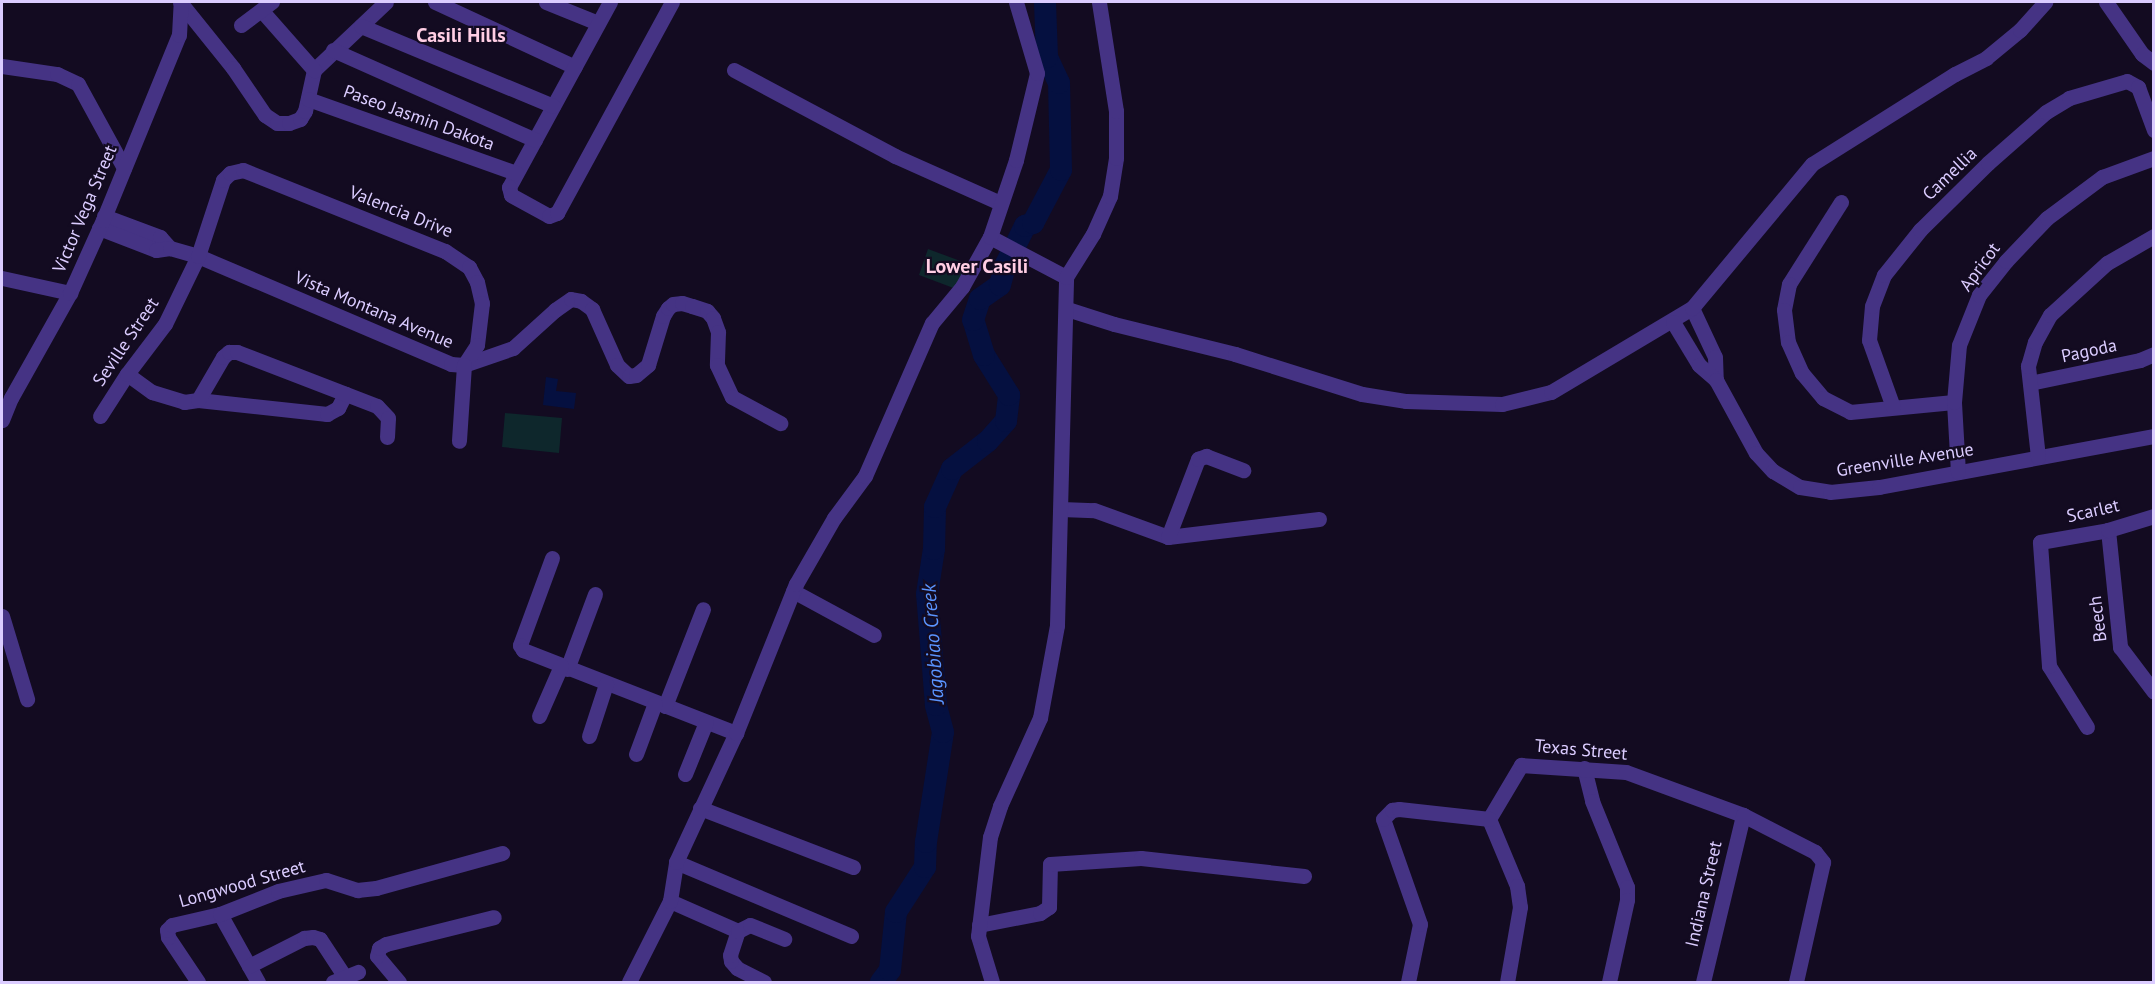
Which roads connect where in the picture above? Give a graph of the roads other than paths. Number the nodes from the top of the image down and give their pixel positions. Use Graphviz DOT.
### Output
graph roads {
  1 [pos="386,2"];
  2 [pos="435,2"];
  3 [pos="546,2"];
  4 [pos="610,2"];
  5 [pos="672,2"];
  6 [pos="1016,2"];
  7 [pos="1099,2"];
  8 [pos="2045,2"];
  9 [pos="2106,2"];
  10 [pos="181,3"];
  11 [pos="267,6"];
  12 [pos="598,23"];
  13 [pos="241,25"];
  14 [pos="361,26"];
  15 [pos="333,50"];
  16 [pos="2154,63"];
  17 [pos="2,66"];
  18 [pos="574,67"];
  19 [pos="314,70"];
  20 [pos="734,70"];
  21 [pos="308,99"];
  22 [pos="553,106"];
  23 [pos="2154,130"];
  24 [pos="535,140"];
  25 [pos="2154,158"];
  26 [pos="124,168"];
  27 [pos="516,173"];
  28 [pos="1841,202"];
  29 [pos="1000,203"];
  30 [pos="102,222"];
  31 [pos="2154,236"];
  32 [pos="995,241"];
  33 [pos="198,256"];
  34 [pos="1066,277"];
  35 [pos="2,278"];
  36 [pos="70,293"];
  37 [pos="1692,308"];
  38 [pos="1067,309"];
  39 [pos="1673,322"];
  40 [pos="2154,354"];
  41 [pos="464,365"];
  42 [pos="127,374"];
  43 [pos="1716,380"];
  44 [pos="2031,383"];
  45 [pos="345,394"];
  46 [pos="198,400"];
  47 [pos="1954,402"];
  48 [pos="1893,407"];
  49 [pos="100,416"];
  50 [pos="2,420"];
  51 [pos="780,423"];
  52 [pos="2154,436"];
  53 [pos="387,437"];
  54 [pos="459,441"];
  55 [pos="2038,458"];
  56 [pos="1243,470"];
  57 [pos="1958,472"];
  58 [pos="1061,509"];
  59 [pos="2154,516"];
  60 [pos="1319,519"];
  61 [pos="2108,530"];
  62 [pos="1168,537"];
  63 [pos="552,558"];
  64 [pos="793,591"];
  65 [pos="595,594"];
  66 [pos="703,609"];
  67 [pos="2,616"];
  68 [pos="874,635"];
  69 [pos="564,668"];
  70 [pos="606,684"];
  71 [pos="2154,692"];
  72 [pos="27,699"];
  73 [pos="660,704"];
  74 [pos="539,716"];
  75 [pos="706,722"];
  76 [pos="2087,727"];
  77 [pos="736,733"];
  78 [pos="589,736"];
  79 [pos="636,754"];
  80 [pos="1584,768"];
  81 [pos="685,774"];
  82 [pos="700,808"];
  83 [pos="1743,815"];
  84 [pos="1489,819"];
  85 [pos="502,853"];
  86 [pos="676,862"];
  87 [pos="853,867"];
  88 [pos="1304,876"];
  89 [pos="670,902"];
  90 [pos="220,914"];
  91 [pos="494,917"];
  92 [pos="980,925"];
  93 [pos="738,931"];
  94 [pos="851,936"];
  95 [pos="784,939"];
  96 [pos="249,966"];
  97 [pos="345,977"];
  98 [pos="198,982"];
  99 [pos="258,982"];
  100 [pos="399,982"];
  101 [pos="629,982"];
  102 [pos="764,982"];
  103 [pos="992,982"];
  104 [pos="1408,982"];
  105 [pos="1507,982"];
  106 [pos="1609,982"];
  107 [pos="1703,982"];
  108 [pos="1796,982"];
  1 -- 14 [label="street"];
  2 -- 18 [label="street"];
  3 -- 12 [label="street"];
  4 -- 12 [label="street"];
  5 -- 27 [label="street"];
  6 -- 29 [label="street"];
  7 -- 34 [label="street"];
  8 -- 37 [label="street"];
  9 -- 16 [label="street"];
  10 -- 21 [label="street"];
  10 -- 26 [label="street, Victor Vega Street"];
  11 -- 13 [label="street"];
  11 -- 19 [label="street"];
  12 -- 18 [label="street"];
  14 -- 15 [label="street"];
  14 -- 22 [label="street"];
  15 -- 19 [label="street"];
  15 -- 24 [label="street"];
  17 -- 26 [label="street"];
  18 -- 22 [label="street"];
  19 -- 21 [label="street"];
  20 -- 29 [label="street"];
  21 -- 27 [label="street, Paseo Jasmin Dakota"];
  22 -- 24 [label="street"];
  23 -- 48 [label="street, Camellia"];
  24 -- 27 [label="street"];
  25 -- 47 [label="street, Apricot"];
  26 -- 30 [label="street, Victor Vega Street"];
  28 -- 48 [label="street"];
  29 -- 32 [label="street"];
  30 -- 33 [label="street, Vista Montana Avenue"];
  30 -- 36 [label="street, Victor Vega Street"];
  31 -- 44 [label="street"];
  32 -- 34 [label="street"];
  32 -- 64 [label="street"];
  33 -- 41 [label="street, Vista Montana Avenue"];
  33 -- 41 [label="street, Valencia Drive"];
  33 -- 42 [label="street, Seville Street"];
  34 -- 38 [label="street"];
  35 -- 36 [label="street"];
  36 -- 50 [label="street, Victor Vega Street"];
  37 -- 39 [label="street"];
  37 -- 43 [label="street, Greenville Avenue"];
  38 -- 39 [label="street"];
  38 -- 58 [label="street"];
  39 -- 43 [label="street, Greenville Avenue"];
  40 -- 44 [label="street, Pagoda"];
  41 -- 51 [label="street, Vista Montana Avenue"];
  41 -- 54 [label="street, Valencia Drive"];
  42 -- 46 [label="street"];
  42 -- 49 [label="street, Seville Street"];
  43 -- 57 [label="street, Greenville Avenue"];
  44 -- 55 [label="street"];
  45 -- 46 [label="street"];
  45 -- 46 [label="street"];
  45 -- 53 [label="street"];
  47 -- 48 [label="street"];
  47 -- 57 [label="street, Apricot"];
  52 -- 55 [label="street, Greenville Avenue"];
  55 -- 57 [label="street, Greenville Avenue"];
  56 -- 62 [label="street"];
  58 -- 62 [label="street"];
  58 -- 92 [label="street"];
  59 -- 61 [label="street, Scarlet"];
  60 -- 62 [label="street"];
  61 -- 71 [label="street, Beech"];
  61 -- 76 [label="street, Scarlet"];
  63 -- 69 [label="street"];
  64 -- 68 [label="street"];
  64 -- 77 [label="street"];
  65 -- 69 [label="street"];
  66 -- 73 [label="street"];
  67 -- 72 [label="street"];
  69 -- 70 [label="street"];
  69 -- 74 [label="street"];
  70 -- 73 [label="street"];
  70 -- 78 [label="street"];
  73 -- 75 [label="street"];
  73 -- 79 [label="street"];
  75 -- 77 [label="street"];
  75 -- 81 [label="street"];
  77 -- 82 [label="street"];
  80 -- 83 [label="street, Texas Street"];
  80 -- 84 [label="street, Texas Street"];
  80 -- 106 [label="street"];
  82 -- 86 [label="street"];
  82 -- 87 [label="street"];
  83 -- 107 [label="street, Indiana Street"];
  83 -- 108 [label="street, Texas Street"];
  84 -- 104 [label="street"];
  84 -- 105 [label="street"];
  85 -- 90 [label="street, Longwood Street"];
  86 -- 89 [label="street"];
  86 -- 94 [label="street"];
  88 -- 92 [label="street"];
  89 -- 93 [label="street"];
  89 -- 101 [label="street"];
  90 -- 96 [label="street"];
  90 -- 98 [label="street, Longwood Street"];
  91 -- 100 [label="street"];
  92 -- 103 [label="street"];
  93 -- 95 [label="street"];
  93 -- 102 [label="street"];
  96 -- 97 [label="street"];
  96 -- 99 [label="street"];
}
